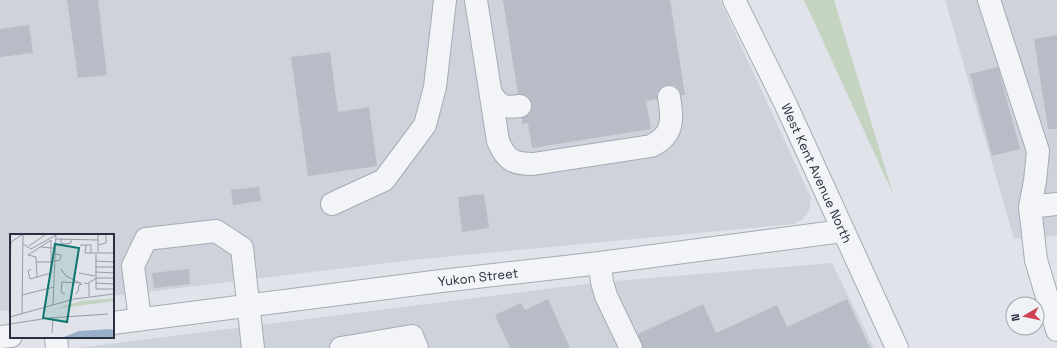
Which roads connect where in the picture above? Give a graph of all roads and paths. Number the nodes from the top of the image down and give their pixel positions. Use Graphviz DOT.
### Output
graph roads {
  1 [pos="445,0"];
  2 [pos="476,0"];
  3 [pos="734,0"];
  4 [pos="989,0"];
  5 [pos="492,95"];
  6 [pos="669,97"];
  7 [pos="520,106"];
  8 [pos="332,204"];
  9 [pos="1057,204"];
  10 [pos="1030,207"];
  11 [pos="843,231"];
  12 [pos="600,263"];
  13 [pos="248,305"];
  14 [pos="140,319"];
  15 [pos="114,323"];
  16 [pos="1057,330"];
  17 [pos="10,336"];
  18 [pos="0,337"];
  19 [pos="56,338"];
  20 [pos="57,348"];
  21 [pos="253,348"];
  22 [pos="341,348"];
  23 [pos="417,348"];
  24 [pos="631,348"];
  25 [pos="897,348"];
  1 -- 8 [label="street"];
  2 -- 5 [label="street"];
  3 -- 11 [label="street, West Kent Avenue North"];
  4 -- 10 [label="street"];
  5 -- 6 [label="street"];
  5 -- 7 [label="street"];
  9 -- 10 [label="street"];
  10 -- 16 [label="street"];
  11 -- 12 [label="street, Yukon Street"];
  11 -- 25 [label="street, West Kent Avenue North"];
  12 -- 13 [label="street, Yukon Street"];
  12 -- 24 [label="street"];
  13 -- 14 [label="street, Yukon Street"];
  13 -- 14 [label="street"];
  13 -- 21 [label="street"];
  14 -- 15 [label="street, Yukon Street"];
  17 -- 18 [label="street"];
  19 -- 20 [label="street"];
  22 -- 23 [label="street"];
}
